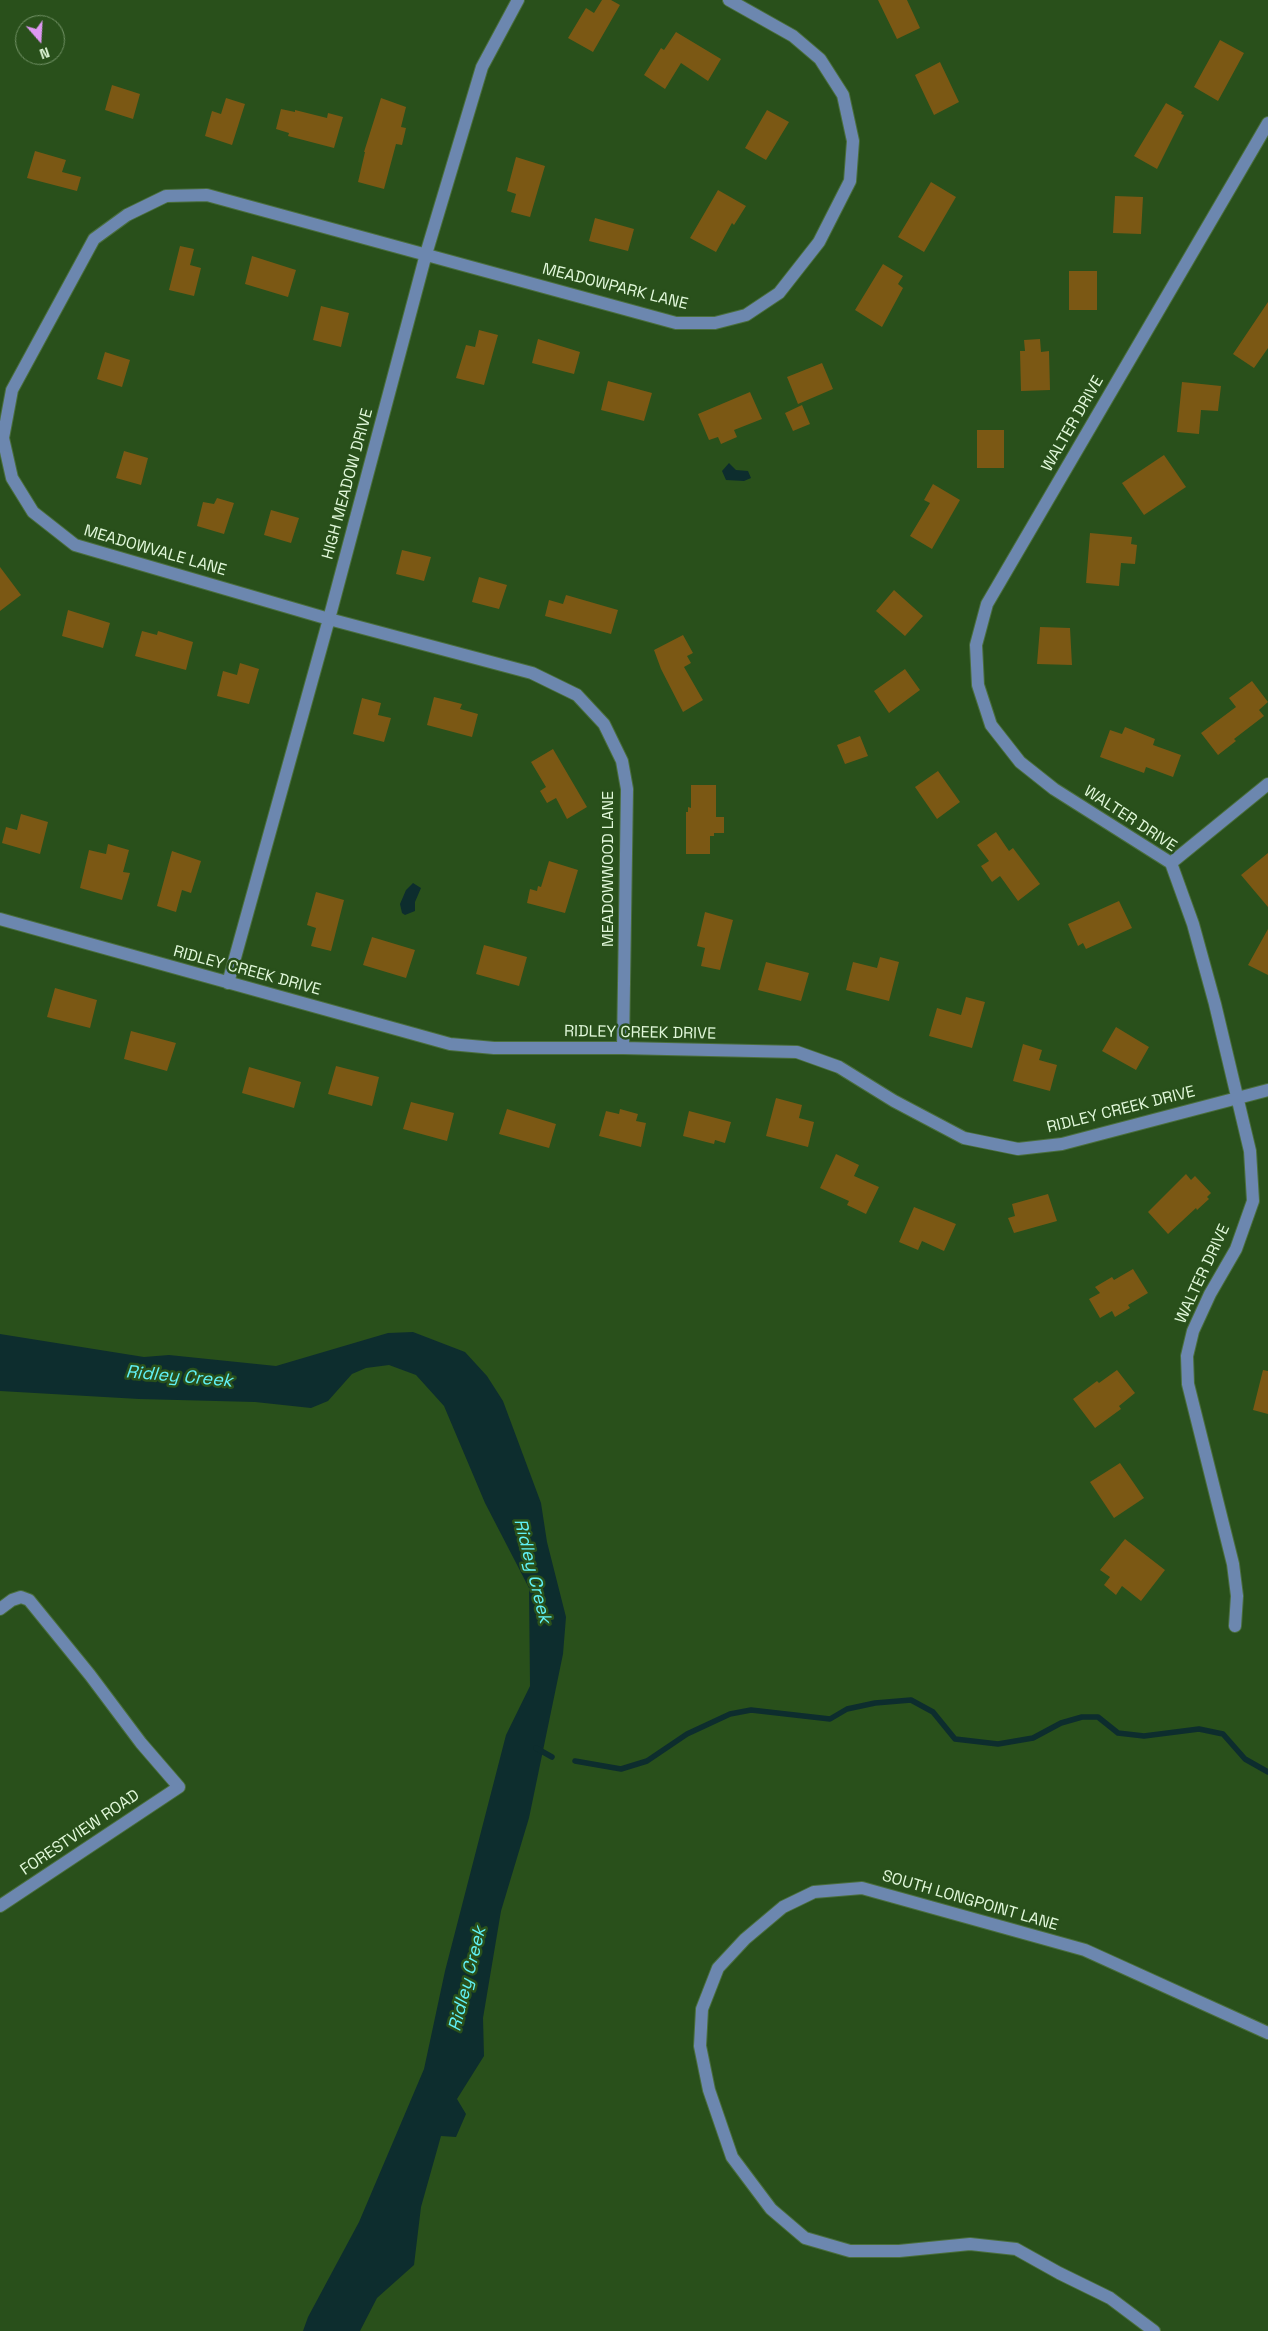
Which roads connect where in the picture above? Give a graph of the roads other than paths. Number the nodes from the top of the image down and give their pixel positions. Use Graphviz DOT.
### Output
graph roads {
  1 [pos="518,0"];
  2 [pos="729,0"];
  3 [pos="1268,123"];
  4 [pos="426,254"];
  5 [pos="329,619"];
  6 [pos="1268,784"];
  7 [pos="1171,863"];
  8 [pos="0,919"];
  9 [pos="228,983"];
  10 [pos="623,1048"];
  11 [pos="1268,1090"];
  12 [pos="1237,1097"];
  13 [pos="0,1609"];
  14 [pos="1235,1626"];
  15 [pos="0,1906"];
  16 [pos="1268,2033"];
  17 [pos="1154,2331"];
  1 -- 4 [label="street, HIGH MEADOW DRIVE"];
  2 -- 4 [label="street, MEADOWPARK LANE"];
  3 -- 7 [label="street, WALTER DRIVE"];
  4 -- 5 [label="street, HIGH MEADOW DRIVE"];
  4 -- 5 [label="street, MEADOWVALE LANE"];
  5 -- 9 [label="street, HIGH MEADOW DRIVE"];
  5 -- 10 [label="street, MEADOWWOOD LANE"];
  6 -- 7 [label="street"];
  7 -- 12 [label="street, WALTER DRIVE"];
  8 -- 9 [label="street, RIDLEY CREEK DRIVE"];
  9 -- 10 [label="street, RIDLEY CREEK DRIVE"];
  10 -- 12 [label="street, RIDLEY CREEK DRIVE"];
  11 -- 12 [label="street, RIDLEY CREEK DRIVE"];
  12 -- 14 [label="street, WALTER DRIVE"];
  13 -- 15 [label="street, FORESTVIEW ROAD"];
  16 -- 17 [label="street, SOUTH LONGPOINT LANE"];
}
